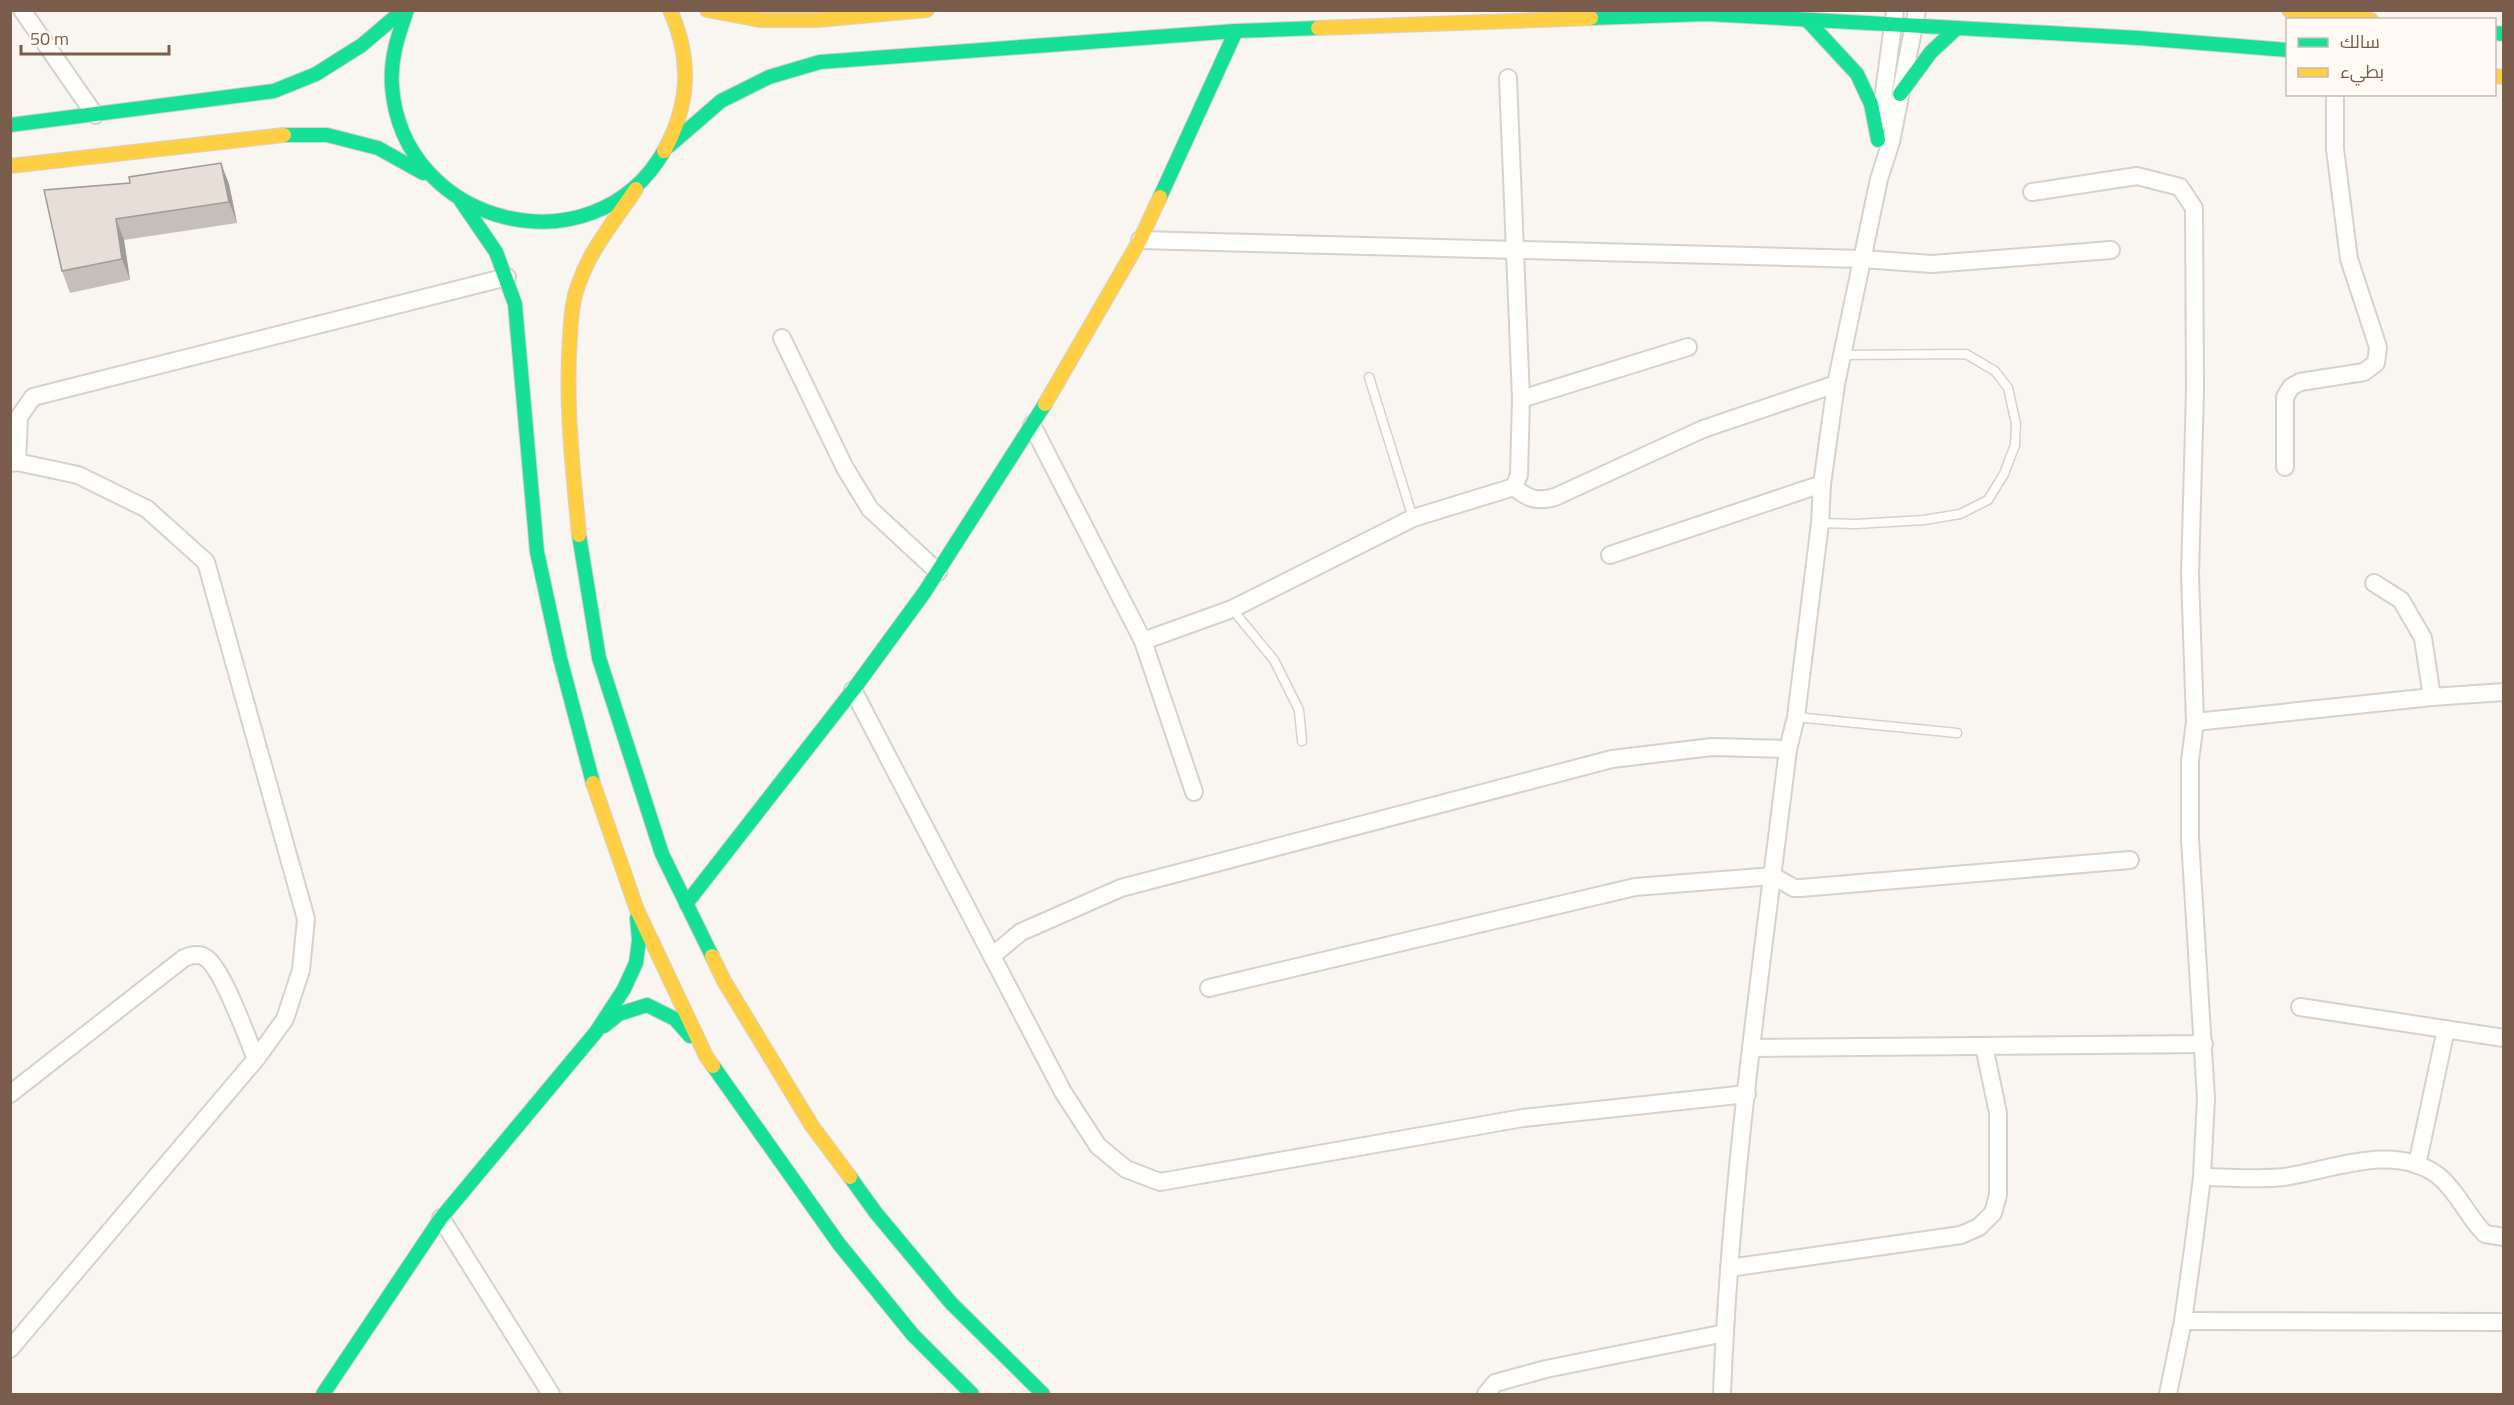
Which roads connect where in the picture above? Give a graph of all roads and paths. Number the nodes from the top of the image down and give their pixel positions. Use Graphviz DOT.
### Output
graph roads {
  1 [pos="22,10"];
  2 [pos="405,10"];
  3 [pos="670,10"];
  4 [pos="707,10"];
  5 [pos="927,10"];
  6 [pos="2289,10"];
  7 [pos="1895,18"];
  8 [pos="1916,18"];
  9 [pos="2355,18"];
  10 [pos="1807,20"];
  11 [pos="1957,28"];
  12 [pos="1236,32"];
  13 [pos="2286,50"];
  14 [pos="1508,78"];
  15 [pos="1900,94"];
  16 [pos="2335,96"];
  17 [pos="95,115"];
  18 [pos="10,125"];
  19 [pos="1878,140"];
  20 [pos="669,146"];
  21 [pos="10,166"];
  22 [pos="432,177"];
  23 [pos="1880,179"];
  24 [pos="639,185"];
  25 [pos="2032,192"];
  26 [pos="461,201"];
  27 [pos="1140,240"];
  28 [pos="1514,250"];
  29 [pos="2111,250"];
  30 [pos="1863,259"];
  31 [pos="507,277"];
  32 [pos="782,338"];
  33 [pos="1688,347"];
  34 [pos="1842,355"];
  35 [pos="1369,377"];
  36 [pos="1836,384"];
  37 [pos="1521,399"];
  38 [pos="1032,425"];
  39 [pos="14,463"];
  40 [pos="2285,467"];
  41 [pos="1822,484"];
  42 [pos="1514,487"];
  43 [pos="1413,518"];
  44 [pos="1820,523"];
  45 [pos="1610,555"];
  46 [pos="938,572"];
  47 [pos="2374,583"];
  48 [pos="1232,609"];
  49 [pos="1143,641"];
  50 [pos="854,690"];
  51 [pos="2504,692"];
  52 [pos="2432,697"];
  53 [pos="1796,717"];
  54 [pos="2195,722"];
  55 [pos="1957,733"];
  56 [pos="1302,741"];
  57 [pos="1788,749"];
  58 [pos="1194,792"];
  59 [pos="2130,860"];
  60 [pos="1773,876"];
  61 [pos="686,904"];
  62 [pos="637,910"];
  63 [pos="992,956"];
  64 [pos="1209,988"];
  65 [pos="2300,1007"];
  66 [pos="2446,1029"];
  67 [pos="596,1032"];
  68 [pos="2504,1038"];
  69 [pos="2205,1044"];
  70 [pos="1984,1046"];
  71 [pos="1751,1048"];
  72 [pos="706,1056"];
  73 [pos="256,1059"];
  74 [pos="10,1094"];
  75 [pos="1747,1094"];
  76 [pos="2417,1165"];
  77 [pos="2202,1177"];
  78 [pos="441,1218"];
  79 [pos="2504,1236"];
  80 [pos="1729,1268"];
  81 [pos="2183,1321"];
  82 [pos="2504,1322"];
  83 [pos="1725,1333"];
  84 [pos="10,1349"];
  85 [pos="324,1395"];
  86 [pos="551,1395"];
  87 [pos="972,1395"];
  88 [pos="1043,1395"];
  89 [pos="1486,1395"];
  90 [pos="1722,1395"];
  91 [pos="2168,1395"];
  1 -- 17 [label="street"];
  2 -- 17 [label="main road"];
  2 -- 22 [label="main road"];
  3 -- 20 [label="main road"];
  4 -- 5 [label="main road"];
  6 -- 9 [label="main road"];
  7 -- 8 [label="main road"];
  7 -- 10 [label="main road"];
  7 -- 19 [label="street"];
  8 -- 11 [label="main road"];
  8 -- 15 [label="street"];
  10 -- 12 [label="main road"];
  10 -- 19 [label="main road"];
  11 -- 13 [label="main road"];
  11 -- 15 [label="main road"];
  12 -- 20 [label="main road"];
  12 -- 27 [label="main road"];
  14 -- 28 [label="street"];
  15 -- 23 [label="street"];
  16 -- 40 [label="street"];
  17 -- 18 [label="main road"];
  19 -- 23 [label="street"];
  20 -- 24 [label="main road"];
  21 -- 22 [label="main road"];
  22 -- 26 [label="main road"];
  23 -- 30 [label="street"];
  24 -- 26 [label="main road"];
  24 -- 61 [label="main road"];
  25 -- 54 [label="street"];
  26 -- 31 [label="main road"];
  27 -- 28 [label="street"];
  27 -- 38 [label="main road"];
  28 -- 30 [label="street"];
  28 -- 37 [label="street"];
  29 -- 30 [label="street"];
  30 -- 34 [label="street"];
  31 -- 39 [label="street"];
  31 -- 62 [label="main road"];
  32 -- 46 [label="street"];
  33 -- 37 [label="street"];
  34 -- 36 [label="street"];
  34 -- 44 [label="lane"];
  35 -- 43 [label="lane"];
  36 -- 41 [label="street"];
  36 -- 42 [label="street"];
  37 -- 42 [label="street"];
  38 -- 46 [label="main road"];
  38 -- 49 [label="street"];
  39 -- 73 [label="street"];
  41 -- 44 [label="street"];
  41 -- 45 [label="street"];
  42 -- 43 [label="street"];
  43 -- 48 [label="street"];
  44 -- 53 [label="street"];
  46 -- 50 [label="main road"];
  47 -- 52 [label="street"];
  48 -- 49 [label="street"];
  48 -- 56 [label="lane"];
  49 -- 58 [label="street"];
  50 -- 61 [label="main road"];
  50 -- 63 [label="street"];
  51 -- 52 [label="street"];
  52 -- 54 [label="street"];
  53 -- 55 [label="lane"];
  53 -- 57 [label="street"];
  54 -- 69 [label="street"];
  57 -- 60 [label="street"];
  57 -- 63 [label="street"];
  59 -- 60 [label="street"];
  60 -- 64 [label="street"];
  60 -- 71 [label="street"];
  61 -- 88 [label="main road"];
  62 -- 67 [label="main road"];
  62 -- 72 [label="main road"];
  63 -- 75 [label="street"];
  65 -- 66 [label="street"];
  66 -- 68 [label="street"];
  66 -- 76 [label="street"];
  67 -- 72 [label="main road"];
  67 -- 78 [label="main road"];
  69 -- 70 [label="street"];
  69 -- 77 [label="street"];
  70 -- 71 [label="street"];
  70 -- 80 [label="street"];
  71 -- 75 [label="street"];
  72 -- 87 [label="main road"];
  73 -- 74 [label="street"];
  73 -- 84 [label="street"];
  75 -- 80 [label="street"];
  76 -- 77 [label="street"];
  76 -- 79 [label="street"];
  77 -- 81 [label="street"];
  78 -- 85 [label="main road"];
  78 -- 86 [label="street"];
  80 -- 83 [label="street"];
  81 -- 82 [label="street"];
  81 -- 91 [label="street"];
  83 -- 89 [label="street"];
  83 -- 90 [label="street"];
}
